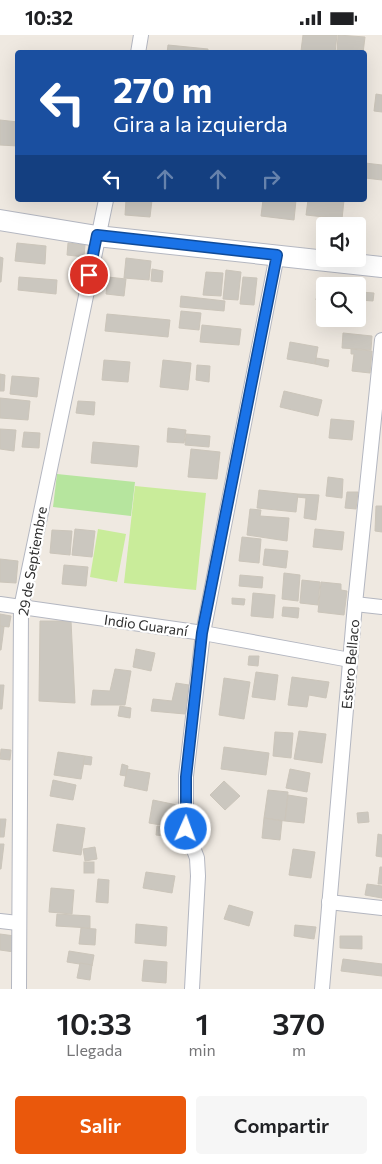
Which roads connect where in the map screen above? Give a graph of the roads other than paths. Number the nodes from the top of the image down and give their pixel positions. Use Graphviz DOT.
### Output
graph roads {
  1 [pos="141,35"];
  2 [pos="138,50"];
  3 [pos="105,202"];
  4 [pos="0,220"];
  5 [pos="97,235"];
  6 [pos="277,255"];
  7 [pos="382,267"];
  8 [pos="382,340"];
  9 [pos="0,604"];
  10 [pos="355,604"];
  11 [pos="21,607"];
  12 [pos="382,607"];
  13 [pos="202,633"];
  14 [pos="350,660"];
  15 [pos="329,902"];
  16 [pos="382,908"];
  17 [pos="0,921"];
  18 [pos="18,923"];
  19 [pos="19,989"];
  20 [pos="192,989"];
  21 [pos="322,989"];
  1 -- 2 [label="street"];
  3 -- 5 [label="street, 29 de Septiembre"];
  4 -- 5 [label="street"];
  5 -- 6 [label="street"];
  5 -- 11 [label="street, 29 de Septiembre"];
  6 -- 7 [label="street"];
  6 -- 13 [label="street"];
  8 -- 10 [label="street, Estero Bellaco"];
  9 -- 11 [label="street, Indio Guaraní"];
  10 -- 12 [label="street"];
  10 -- 14 [label="street, Estero Bellaco"];
  11 -- 13 [label="street, Indio Guaraní"];
  11 -- 18 [label="street, 29 de Septiembre"];
  13 -- 14 [label="street, Indio Guaraní"];
  13 -- 20 [label="street"];
  14 -- 15 [label="street, Estero Bellaco"];
  15 -- 16 [label="street"];
  15 -- 21 [label="street, Estero Bellaco"];
  17 -- 18 [label="street"];
  18 -- 19 [label="street, 29 de Septiembre"];
}
